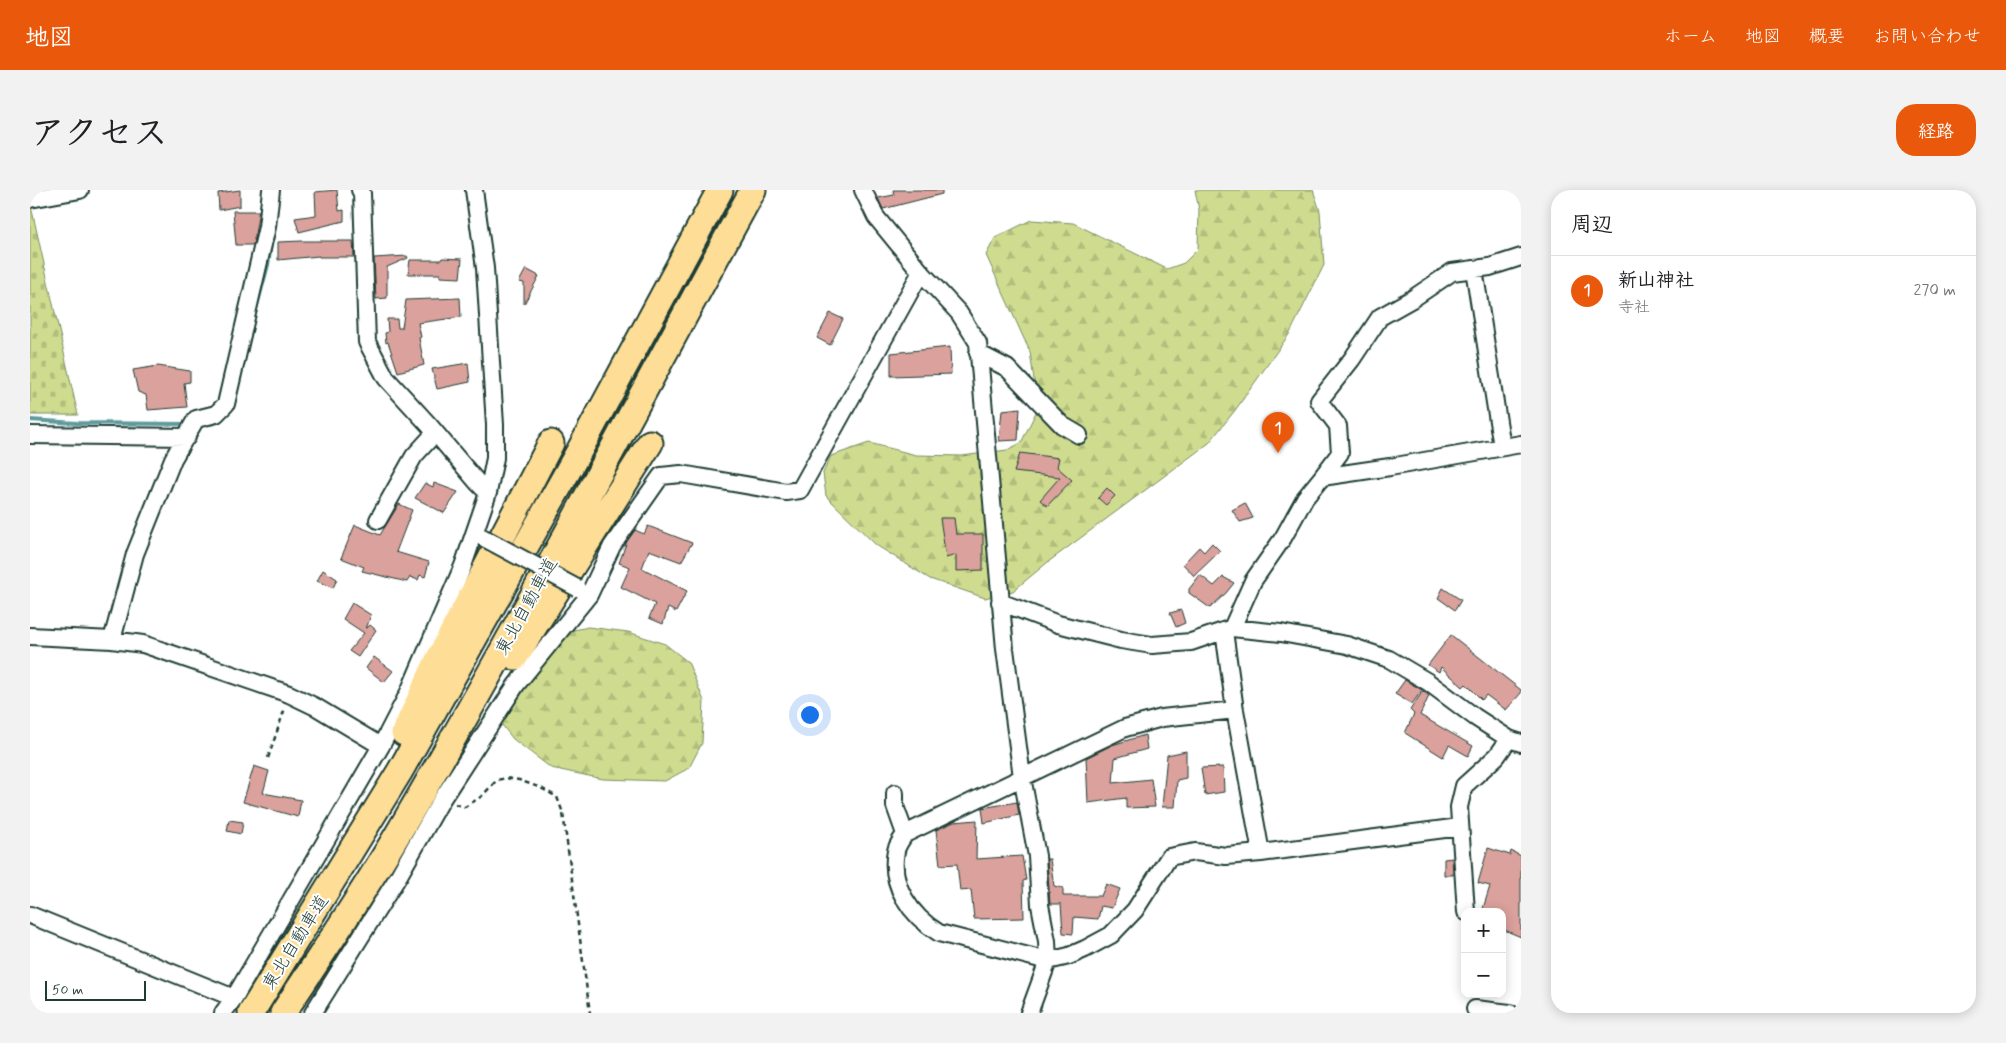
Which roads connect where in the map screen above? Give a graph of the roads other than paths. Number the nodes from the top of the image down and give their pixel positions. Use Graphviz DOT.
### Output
graph roads {
  1 [pos="80,190"];
  2 [pos="271,190"];
  3 [pos="360,190"];
  4 [pos="474,190"];
  5 [pos="720,190"];
  6 [pos="753,190"];
  7 [pos="863,190"];
  8 [pos="30,199"];
  9 [pos="1521,257"];
  10 [pos="1474,269"];
  11 [pos="921,272"];
  12 [pos="978,353"];
  13 [pos="191,429"];
  14 [pos="435,433"];
  15 [pos="30,435"];
  16 [pos="1078,435"];
  17 [pos="551,443"];
  18 [pos="650,443"];
  19 [pos="1521,444"];
  20 [pos="1502,447"];
  21 [pos="1322,477"];
  22 [pos="488,493"];
  23 [pos="378,520"];
  24 [pos="478,534"];
  25 [pos="583,591"];
  26 [pos="1000,602"];
  27 [pos="1228,629"];
  28 [pos="30,636"];
  29 [pos="112,640"];
  30 [pos="1235,710"];
  31 [pos="1515,741"];
  32 [pos="381,746"];
  33 [pos="1022,777"];
  34 [pos="895,793"];
  35 [pos="405,821"];
  36 [pos="1460,828"];
  37 [pos="905,834"];
  38 [pos="1261,853"];
  39 [pos="334,879"];
  40 [pos="1466,908"];
  41 [pos="30,915"];
  42 [pos="1048,961"];
  43 [pos="1474,1005"];
  44 [pos="243,1006"];
  45 [pos="223,1013"];
  46 [pos="283,1013"];
  47 [pos="312,1013"];
  48 [pos="1030,1013"];
  49 [pos="1510,1013"];
  1 -- 8 [label="street"];
  2 -- 13 [label="street"];
  3 -- 14 [label="street"];
  4 -- 22 [label="street"];
  5 -- 39 [label="highway, 東北自動車道"];
  6 -- 35 [label="highway, 東北自動車道"];
  7 -- 11 [label="street"];
  9 -- 10 [label="street"];
  10 -- 20 [label="street"];
  10 -- 21 [label="street"];
  11 -- 12 [label="street"];
  11 -- 25 [label="street"];
  12 -- 16 [label="street"];
  12 -- 26 [label="street"];
  13 -- 15 [label="street"];
  13 -- 29 [label="street"];
  14 -- 22 [label="street"];
  14 -- 23 [label="street"];
  17 -- 39 [label="highway"];
  18 -- 35 [label="highway"];
  19 -- 20 [label="street"];
  20 -- 21 [label="street"];
  21 -- 27 [label="street"];
  22 -- 24 [label="street"];
  24 -- 25 [label="street, bridge"];
  24 -- 32 [label="street"];
  25 -- 47 [label="street"];
  26 -- 27 [label="street"];
  26 -- 33 [label="street"];
  27 -- 30 [label="street"];
  27 -- 31 [label="street"];
  28 -- 29 [label="street"];
  29 -- 32 [label="street"];
  30 -- 33 [label="street"];
  30 -- 38 [label="street"];
  31 -- 36 [label="street"];
  32 -- 44 [label="street"];
  33 -- 37 [label="street"];
  33 -- 42 [label="street"];
  34 -- 37 [label="street"];
  35 -- 46 [label="highway, 東北自動車道"];
  36 -- 38 [label="street"];
  36 -- 40 [label="street"];
  37 -- 42 [label="street"];
  38 -- 42 [label="street"];
  39 -- 44 [label="highway, 東北自動車道"];
  41 -- 44 [label="street"];
  42 -- 48 [label="street"];
  43 -- 49 [label="street"];
  44 -- 45 [label="street"];
}
